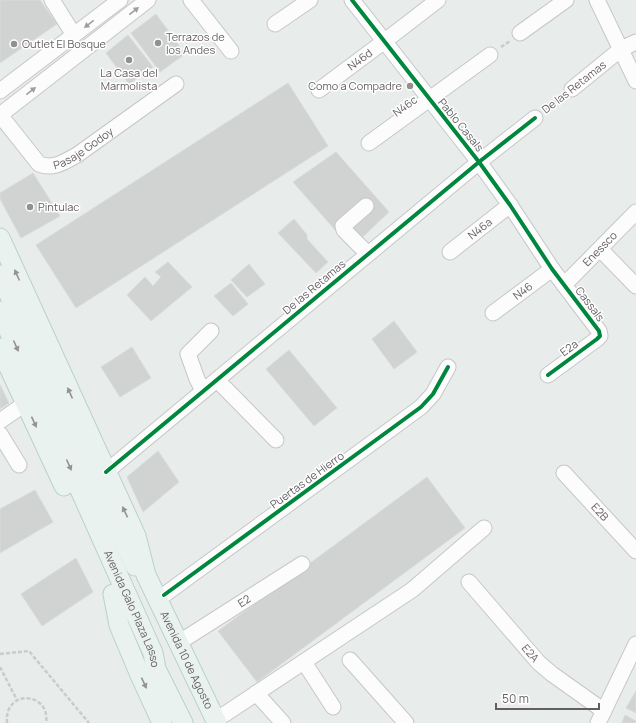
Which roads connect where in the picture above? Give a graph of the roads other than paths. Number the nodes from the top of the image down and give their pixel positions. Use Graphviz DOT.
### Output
graph roads {
  1 [pos="52,0"];
  2 [pos="120,0"];
  3 [pos="148,0"];
  4 [pos="191,0"];
  5 [pos="310,0"];
  6 [pos="352,0"];
  7 [pos="438,0"];
  8 [pos="566,0"];
  9 [pos="597,0"];
  10 [pos="275,24"];
  11 [pos="520,33"];
  12 [pos="74,35"];
  13 [pos="384,42"];
  14 [pos="636,42"];
  15 [pos="622,49"];
  16 [pos="231,51"];
  17 [pos="490,55"];
  18 [pos="636,81"];
  19 [pos="176,84"];
  20 [pos="572,89"];
  21 [pos="320,90"];
  22 [pos="0,91"];
  23 [pos="429,100"];
  24 [pos="0,115"];
  25 [pos="535,118"];
  26 [pos="369,144"];
  27 [pos="479,162"];
  28 [pos="510,205"];
  29 [pos="366,206"];
  30 [pos="636,212"];
  31 [pos="0,238"];
  32 [pos="600,249"];
  33 [pos="450,252"];
  34 [pos="368,254"];
  35 [pos="552,269"];
  36 [pos="0,275"];
  37 [pos="564,285"];
  38 [pos="636,286"];
  39 [pos="0,311"];
  40 [pos="493,313"];
  41 [pos="211,331"];
  42 [pos="600,336"];
  43 [pos="0,348"];
  44 [pos="448,367"];
  45 [pos="548,375"];
  46 [pos="217,380"];
  47 [pos="203,391"];
  48 [pos="26,403"];
  49 [pos="0,421"];
  50 [pos="0,434"];
  51 [pos="276,440"];
  52 [pos="19,465"];
  53 [pos="106,472"];
  54 [pos="564,474"];
  55 [pos="484,528"];
  56 [pos="136,536"];
  57 [pos="636,551"];
  58 [pos="302,564"];
  59 [pos="146,575"];
  60 [pos="469,582"];
  61 [pos="113,594"];
  62 [pos="164,596"];
  63 [pos="186,638"];
  64 [pos="636,644"];
  65 [pos="350,660"];
  66 [pos="304,662"];
  67 [pos="156,668"];
  68 [pos="256,693"];
  69 [pos="334,707"];
  70 [pos="601,717"];
  71 [pos="224,720"];
  72 [pos="162,723"];
  73 [pos="183,723"];
  74 [pos="283,723"];
  75 [pos="406,723"];
  1 -- 12 [label="street"];
  2 -- 12 [label="street, one-way"];
  24 -- 3 [label="street, one-way"];
  4 -- 16 [label="street"];
  5 -- 10 [label="street"];
  6 -- 13 [label="street, Pablo Casals"];
  7 -- 13 [label="street, N46d"];
  8 -- 11 [label="street"];
  9 -- 15 [label="street"];
  12 -- 22 [label="street"];
  13 -- 21 [label="street, N46d"];
  13 -- 23 [label="street, Pablo Casals"];
  14 -- 15 [label="street, De las Retamas"];
  15 -- 18 [label="street"];
  15 -- 20 [label="street, De las Retamas"];
  17 -- 23 [label="street, N46c"];
  19 -- 24 [label="street, Pasaje Godoy"];
  23 -- 26 [label="street, N46c"];
  23 -- 27 [label="street, Pablo Casals"];
  25 -- 27 [label="street, De las Retamas"];
  27 -- 28 [label="street, Pablo Casals"];
  27 -- 34 [label="street, De las Retamas"];
  28 -- 33 [label="street, N46a"];
  28 -- 35 [label="street, Pablo Casals"];
  29 -- 34 [label="street"];
  30 -- 32 [label="street, Enessco"];
  53 -- 31 [label="main road, one-way"];
  32 -- 37 [label="street, Enessco"];
  32 -- 38 [label="street"];
  34 -- 46 [label="street, De las Retamas"];
  35 -- 37 [label="street, Pablo Casals"];
  35 -- 40 [label="street, N46"];
  36 -- 59 [label="main road, Avenida Galo Plaza Lasso"];
  37 -- 42 [label="street, Cassals"];
  39 -- 67 [label="main road, Avenida Galo Plaza Lasso, one-way"];
  41 -- 47 [label="street"];
  42 -- 45 [label="street, E2a"];
  43 -- 48 [label="main road, Avenida Galo Plaza Lasso"];
  44 -- 62 [label="street, Puertas de Hierro"];
  46 -- 47 [label="street, De las Retamas"];
  46 -- 51 [label="street"];
  47 -- 53 [label="street, De las Retamas"];
  48 -- 49 [label="street"];
  48 -- 61 [label="main road, Avenida Galo Plaza Lasso, one-way"];
  50 -- 52 [label="street"];
  56 -- 53 [label="main road, one-way"];
  54 -- 57 [label="street, E2B"];
  55 -- 66 [label="street"];
  56 -- 59 [label="main road"];
  56 -- 62 [label="main road"];
  58 -- 63 [label="street, E2"];
  59 -- 71 [label="main road, Avenida 10 de Agosto"];
  60 -- 70 [label="street, E2A"];
  61 -- 67 [label="main road, Avenida Galo Plaza Lasso"];
  61 -- 72 [label="main road, one-way"];
  62 -- 63 [label="main road"];
  63 -- 71 [label="main road"];
  64 -- 70 [label="street"];
  65 -- 75 [label="street"];
  66 -- 68 [label="street"];
  66 -- 69 [label="street"];
  67 -- 73 [label="main road"];
  68 -- 71 [label="street"];
  68 -- 74 [label="street"];
}
